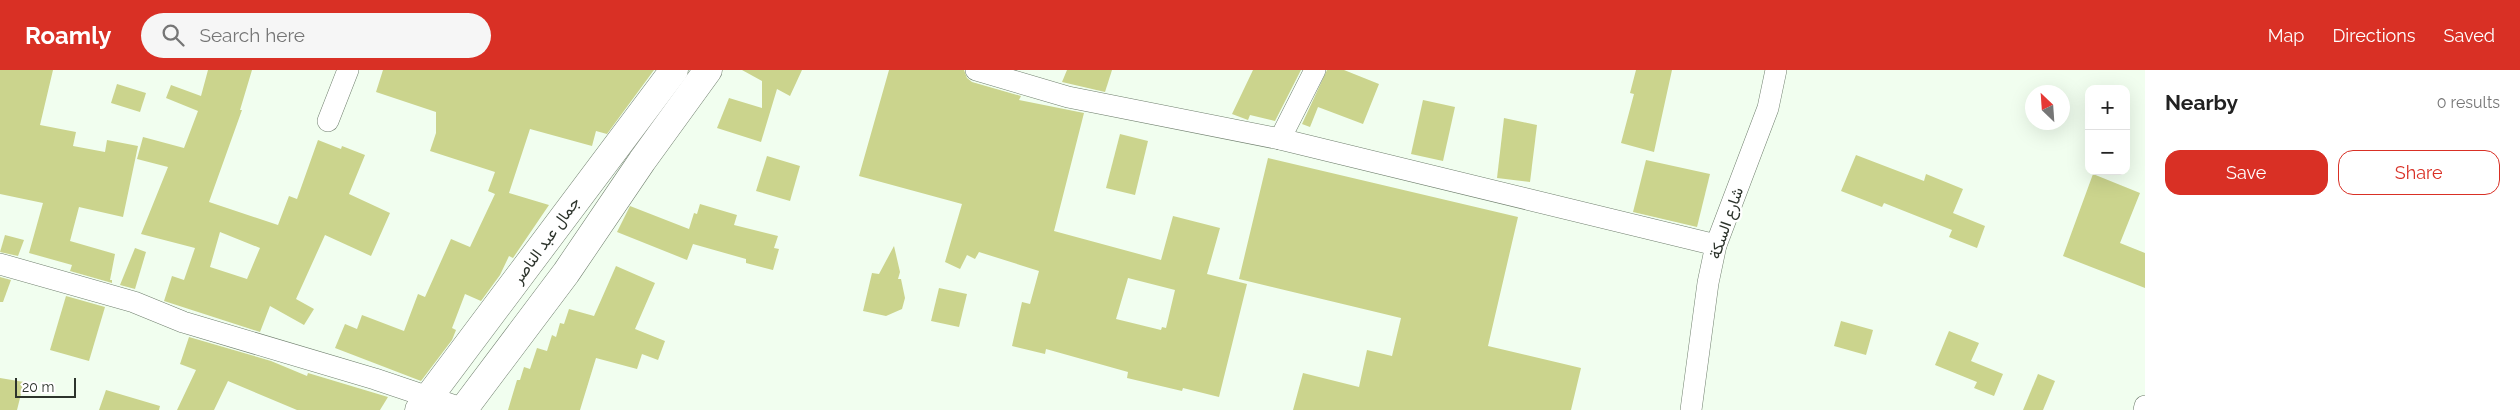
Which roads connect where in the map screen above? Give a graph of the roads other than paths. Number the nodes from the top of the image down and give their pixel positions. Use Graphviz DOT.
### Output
graph roads {
  1 [pos="348,70"];
  2 [pos="674,70"];
  3 [pos="708,70"];
  4 [pos="976,70"];
  5 [pos="1315,70"];
  6 [pos="1776,70"];
  7 [pos="328,122"];
  8 [pos="1280,138"];
  9 [pos="1716,245"];
  10 [pos="0,264"];
  11 [pos="424,403"];
  12 [pos="2145,406"];
  13 [pos="463,410"];
  14 [pos="1691,410"];
  15 [pos="2144,410"];
  1 -- 7 [label="street"];
  2 -- 11 [label="main road, جمال عبد الناصر"];
  3 -- 13 [label="main road, جمال عبد الناصر"];
  4 -- 8 [label="street"];
  5 -- 8 [label="street"];
  6 -- 9 [label="street, شارع السكة"];
  8 -- 9 [label="street"];
  9 -- 14 [label="street, شارع السكة"];
  10 -- 11 [label="street"];
  11 -- 13 [label="street"];
  12 -- 15 [label="street"];
}
